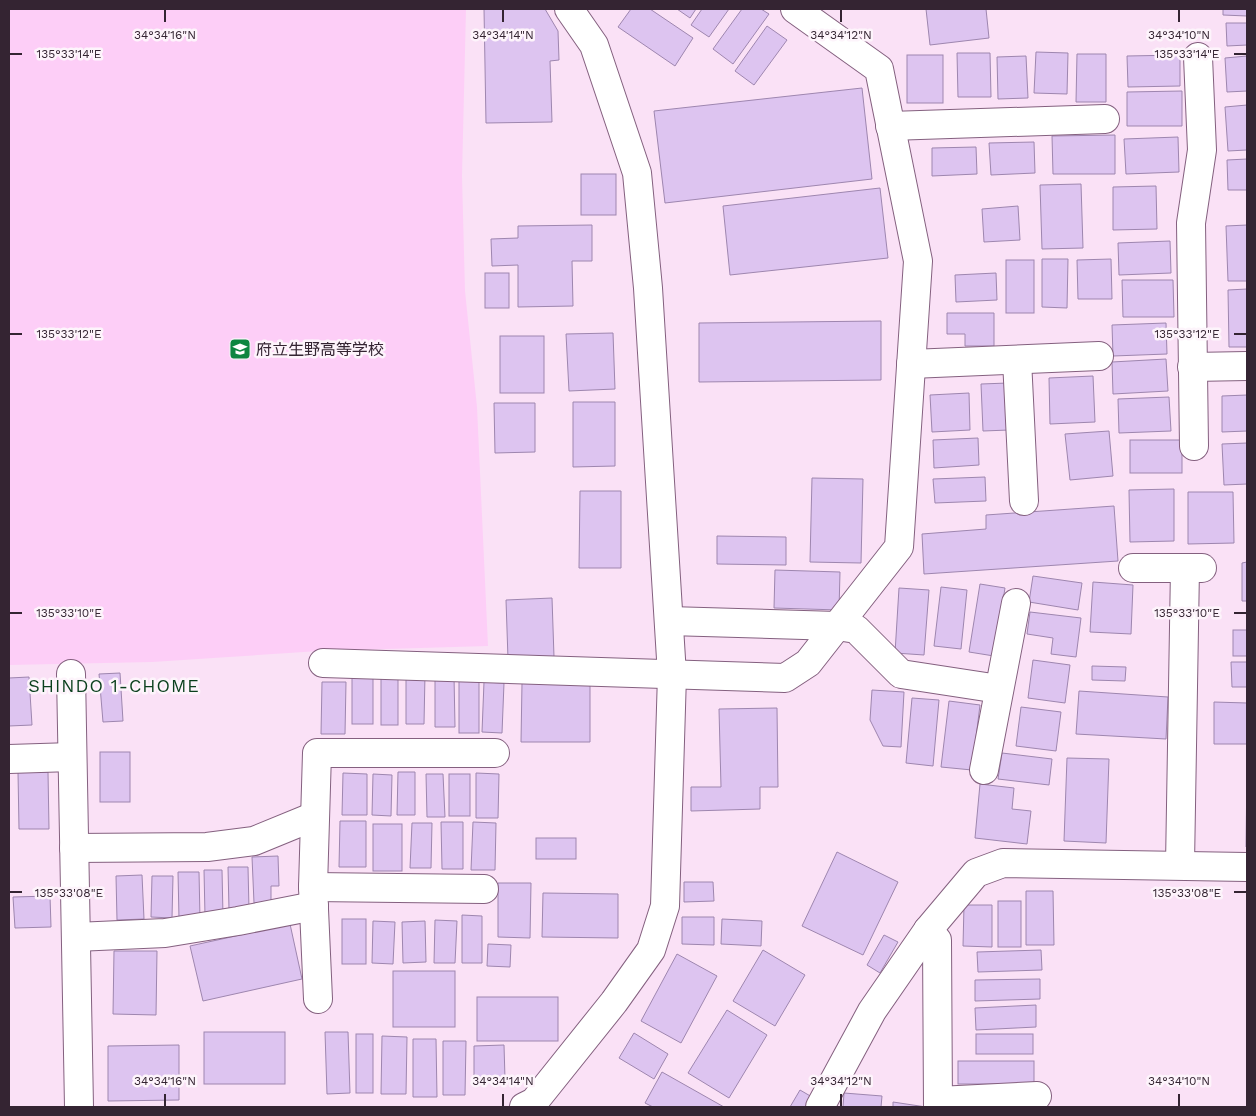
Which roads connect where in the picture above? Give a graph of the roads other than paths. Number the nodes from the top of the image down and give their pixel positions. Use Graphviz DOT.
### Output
graph roads {
  1 [pos="569,9"];
  2 [pos="795,9"];
  3 [pos="1198,57"];
  4 [pos="1105,120"];
  5 [pos="890,126"];
  6 [pos="1099,356"];
  7 [pos="1017,360"];
  8 [pos="911,364"];
  9 [pos="1247,366"];
  10 [pos="1192,367"];
  11 [pos="1194,446"];
  12 [pos="1024,501"];
  13 [pos="1134,568"];
  14 [pos="1016,603"];
  15 [pos="669,621"];
  16 [pos="837,626"];
  17 [pos="323,663"];
  18 [pos="71,674"];
  19 [pos="672,675"];
  20 [pos="999,689"];
  21 [pos="495,753"];
  22 [pos="72,757"];
  23 [pos="9,760"];
  24 [pos="984,770"];
  25 [pos="315,816"];
  26 [pos="74,848"];
  27 [pos="1180,865"];
  28 [pos="1247,867"];
  29 [pos="484,889"];
  30 [pos="314,897"];
  31 [pos="928,930"];
  32 [pos="76,937"];
  33 [pos="318,999"];
  34 [pos="1037,1096"];
  35 [pos="938,1104"];
  36 [pos="79,1107"];
  37 [pos="524,1107"];
  38 [pos="820,1107"];
  1 -- 15 [label="street"];
  2 -- 5 [label="street"];
  3 -- 10 [label="street"];
  4 -- 5 [label="street"];
  5 -- 8 [label="street"];
  6 -- 7 [label="street"];
  7 -- 8 [label="street"];
  7 -- 12 [label="street"];
  8 -- 16 [label="street"];
  9 -- 10 [label="street"];
  10 -- 11 [label="street"];
  13 -- 27 [label="street"];
  14 -- 20 [label="street"];
  15 -- 16 [label="street"];
  15 -- 19 [label="street"];
  16 -- 19 [label="street"];
  16 -- 20 [label="street"];
  17 -- 19 [label="street"];
  18 -- 22 [label="street"];
  19 -- 37 [label="street"];
  20 -- 24 [label="street"];
  21 -- 25 [label="street"];
  22 -- 23 [label="street"];
  22 -- 26 [label="street"];
  25 -- 26 [label="street"];
  25 -- 30 [label="street"];
  26 -- 32 [label="street"];
  27 -- 28 [label="street"];
  27 -- 31 [label="street"];
  29 -- 30 [label="street"];
  30 -- 32 [label="street"];
  30 -- 33 [label="street"];
  31 -- 35 [label="street"];
  31 -- 38 [label="street"];
  32 -- 36 [label="street"];
  34 -- 35 [label="street"];
}
